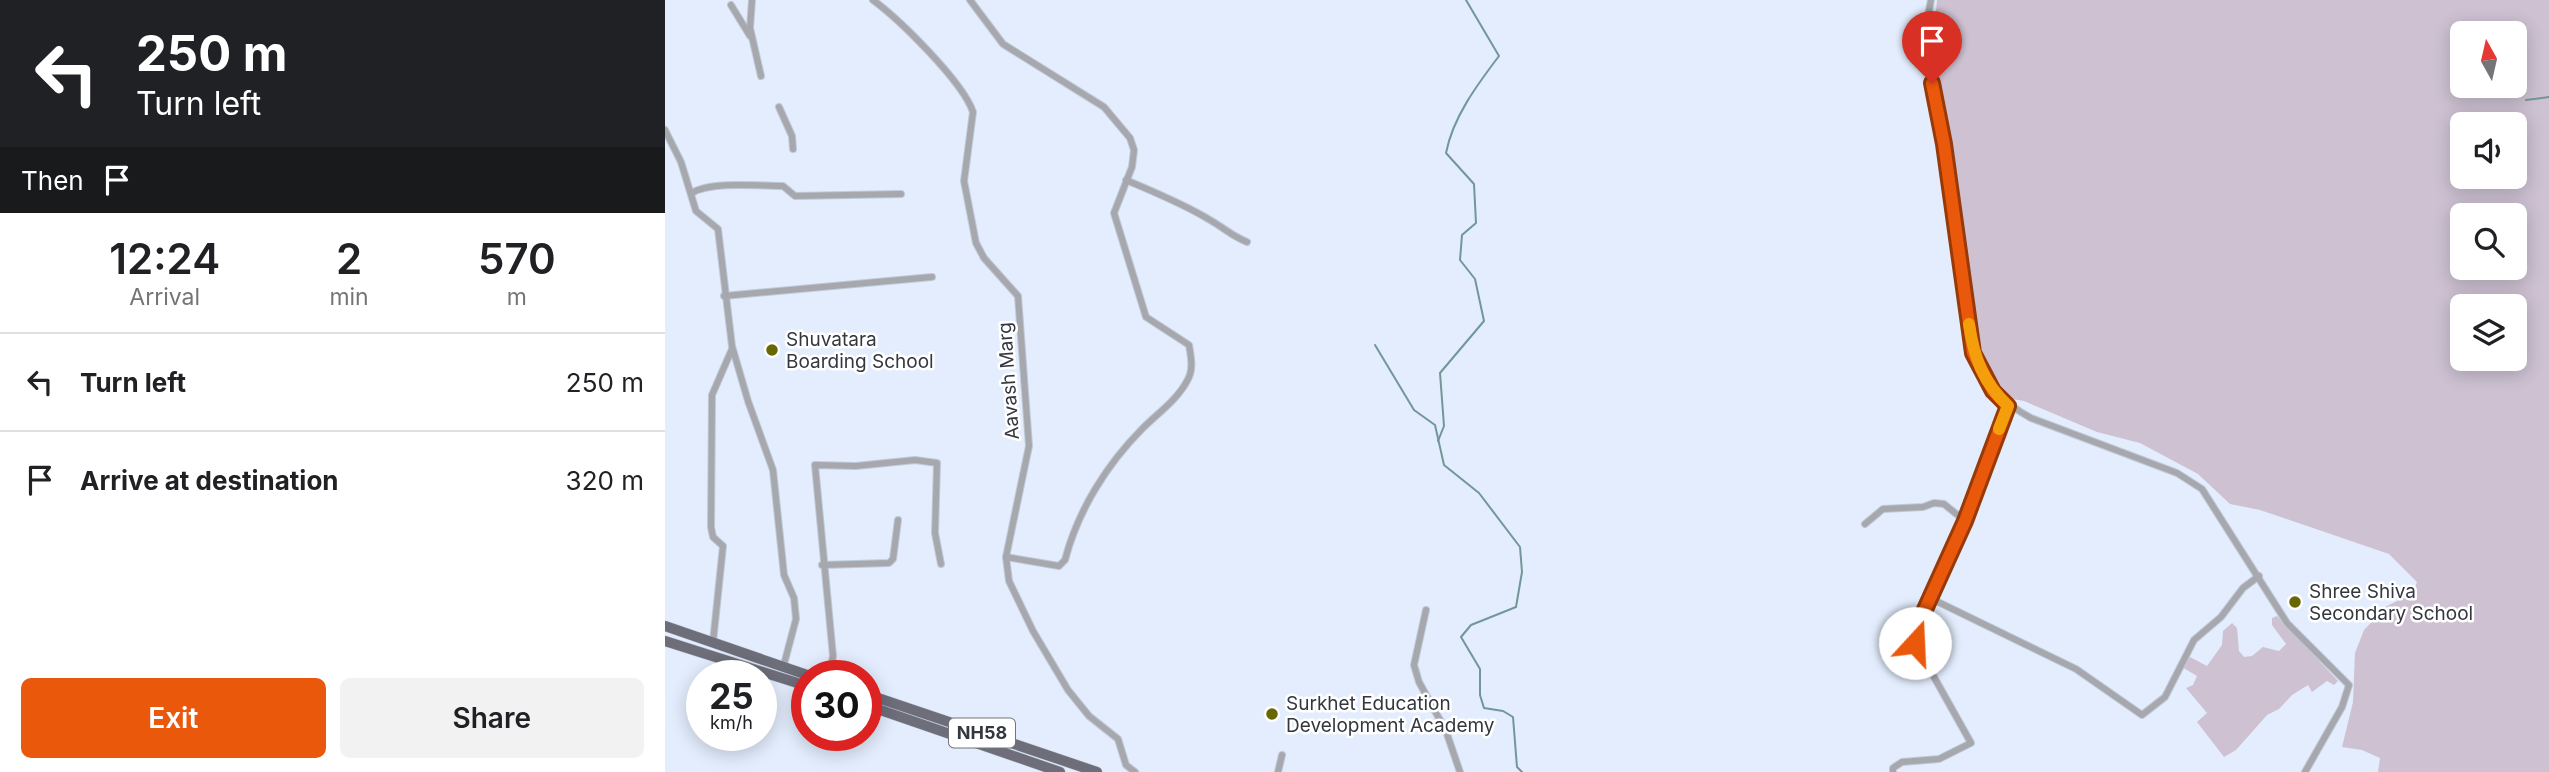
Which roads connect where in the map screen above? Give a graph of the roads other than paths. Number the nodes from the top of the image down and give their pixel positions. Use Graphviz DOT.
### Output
graph roads {
  1 [pos="752,0"];
  2 [pos="873,0"];
  3 [pos="970,0"];
  4 [pos="1931,0"];
  5 [pos="731,5"];
  6 [pos="751,37"];
  7 [pos="761,76"];
  8 [pos="779,107"];
  9 [pos="665,130"];
  10 [pos="793,149"];
  11 [pos="1126,180"];
  12 [pos="692,193"];
  13 [pos="901,194"];
  14 [pos="1247,242"];
  15 [pos="932,277"];
  16 [pos="724,296"];
  17 [pos="732,346"];
  18 [pos="2008,406"];
  19 [pos="898,520"];
  20 [pos="1965,521"];
  21 [pos="1865,524"];
  22 [pos="1006,557"];
  23 [pos="941,564"];
  24 [pos="822,565"];
  25 [pos="2259,576"];
  26 [pos="1932,599"];
  27 [pos="1426,610"];
  28 [pos="665,626"];
  29 [pos="665,640"];
  30 [pos="713,642"];
  31 [pos="832,660"];
  32 [pos="783,667"];
  33 [pos="791,670"];
  34 [pos="791,681"];
  35 [pos="882,699"];
  36 [pos="882,711"];
  37 [pos="1282,755"];
  38 [pos="1060,772"];
  39 [pos="1097,772"];
  40 [pos="1135,772"];
  41 [pos="1277,772"];
  42 [pos="1460,772"];
  43 [pos="1893,772"];
  44 [pos="2305,772"];
  1 -- 6 [label="street"];
  2 -- 22 [label="street, Aavash Marg"];
  3 -- 11 [label="street"];
  4 -- 18 [label="street"];
  5 -- 6 [label="street"];
  6 -- 7 [label="street"];
  8 -- 10 [label="street"];
  9 -- 12 [label="street"];
  11 -- 14 [label="street"];
  11 -- 22 [label="street"];
  12 -- 13 [label="street"];
  12 -- 16 [label="street"];
  15 -- 16 [label="street"];
  16 -- 17 [label="street"];
  17 -- 30 [label="street"];
  17 -- 32 [label="street"];
  18 -- 20 [label="street"];
  18 -- 25 [label="street"];
  19 -- 24 [label="street"];
  20 -- 21 [label="street"];
  20 -- 26 [label="street"];
  22 -- 40 [label="street, Aavash Marg"];
  23 -- 24 [label="street"];
  24 -- 31 [label="street"];
  25 -- 26 [label="street"];
  25 -- 44 [label="street"];
  26 -- 43 [label="street"];
  27 -- 42 [label="street"];
  28 -- 30 [label="main road"];
  29 -- 34 [label="main road"];
  30 -- 32 [label="main road"];
  32 -- 33 [label="main road"];
  35 -- 39 [label="main road, NH58"];
  36 -- 38 [label="main road, NH58"];
  37 -- 41 [label="street"];
}
